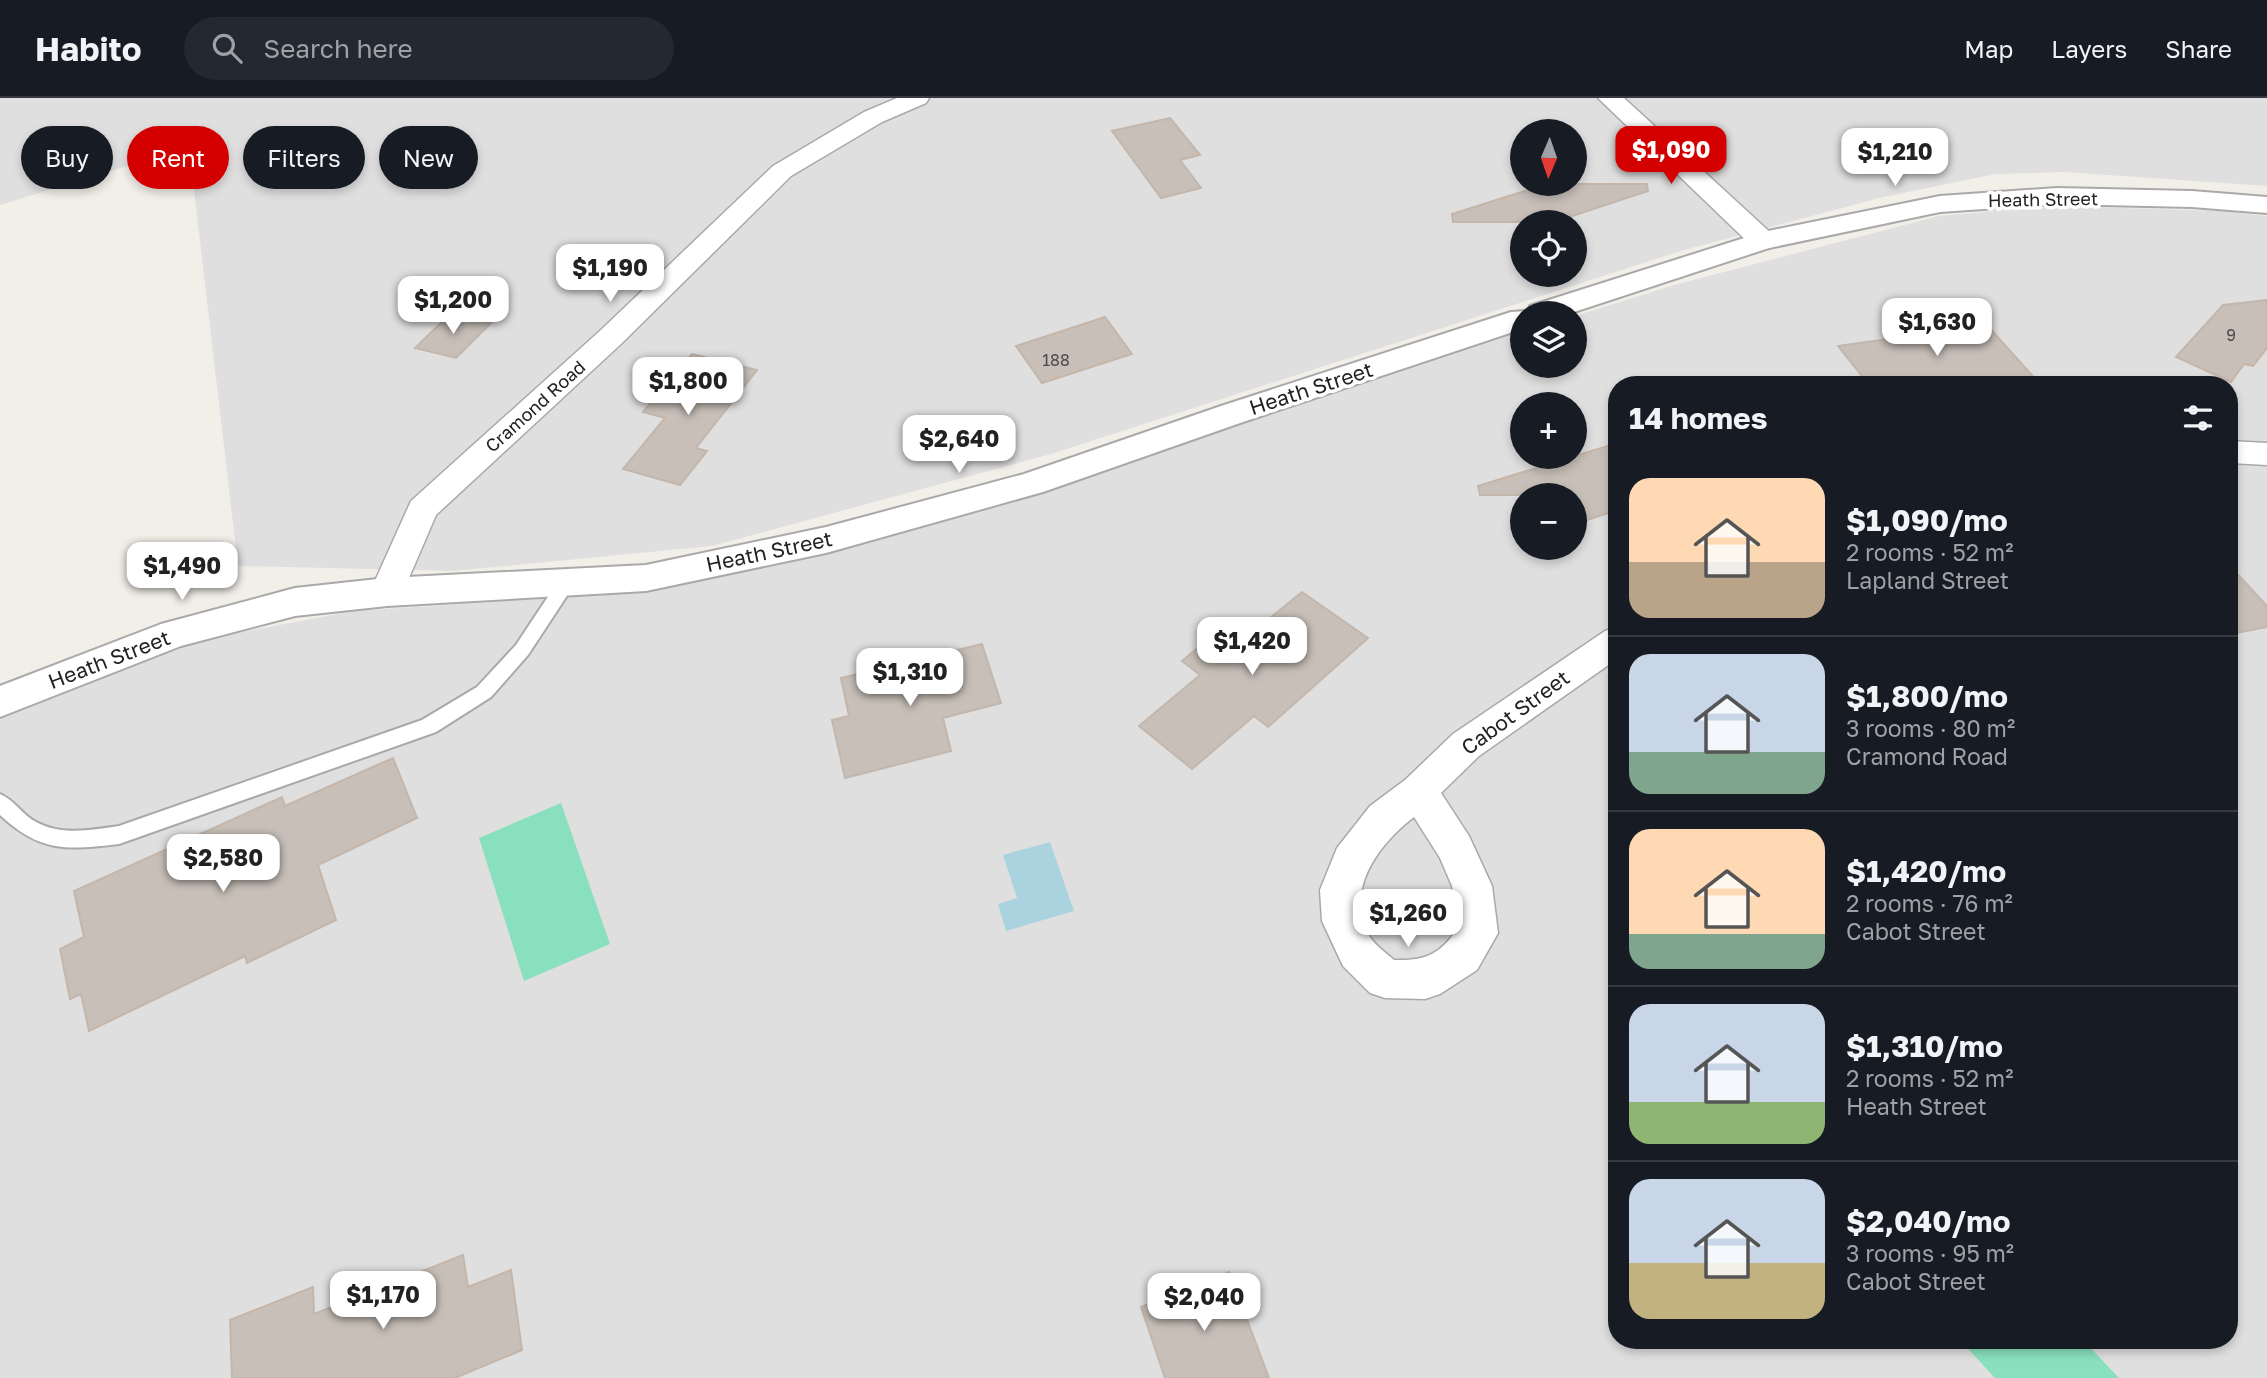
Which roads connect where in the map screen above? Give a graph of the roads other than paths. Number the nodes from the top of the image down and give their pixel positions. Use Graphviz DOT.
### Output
graph roads {
  1 [pos="917,98"];
  2 [pos="1610,98"];
  3 [pos="2267,205"];
  4 [pos="1763,241"];
  5 [pos="1578,301"];
  6 [pos="1510,323"];
  7 [pos="2238,452"];
  8 [pos="2267,454"];
  9 [pos="567,582"];
  10 [pos="387,592"];
  11 [pos="1608,647"];
  12 [pos="0,702"];
  13 [pos="1418,791"];
  14 [pos="0,803"];
  1 -- 10 [label="street, Cramond Road"];
  2 -- 4 [label="street"];
  3 -- 4 [label="street, Heath Street"];
  4 -- 5 [label="street, Heath Street"];
  6 -- 9 [label="street, Heath Street"];
  7 -- 8 [label="street"];
  9 -- 10 [label="street, Heath Street"];
  9 -- 14 [label="lane"];
  10 -- 12 [label="street, Heath Street"];
  11 -- 13 [label="street, Cabot Street"];
  13 -- 13 [label="street, Cabot Street"];
}
